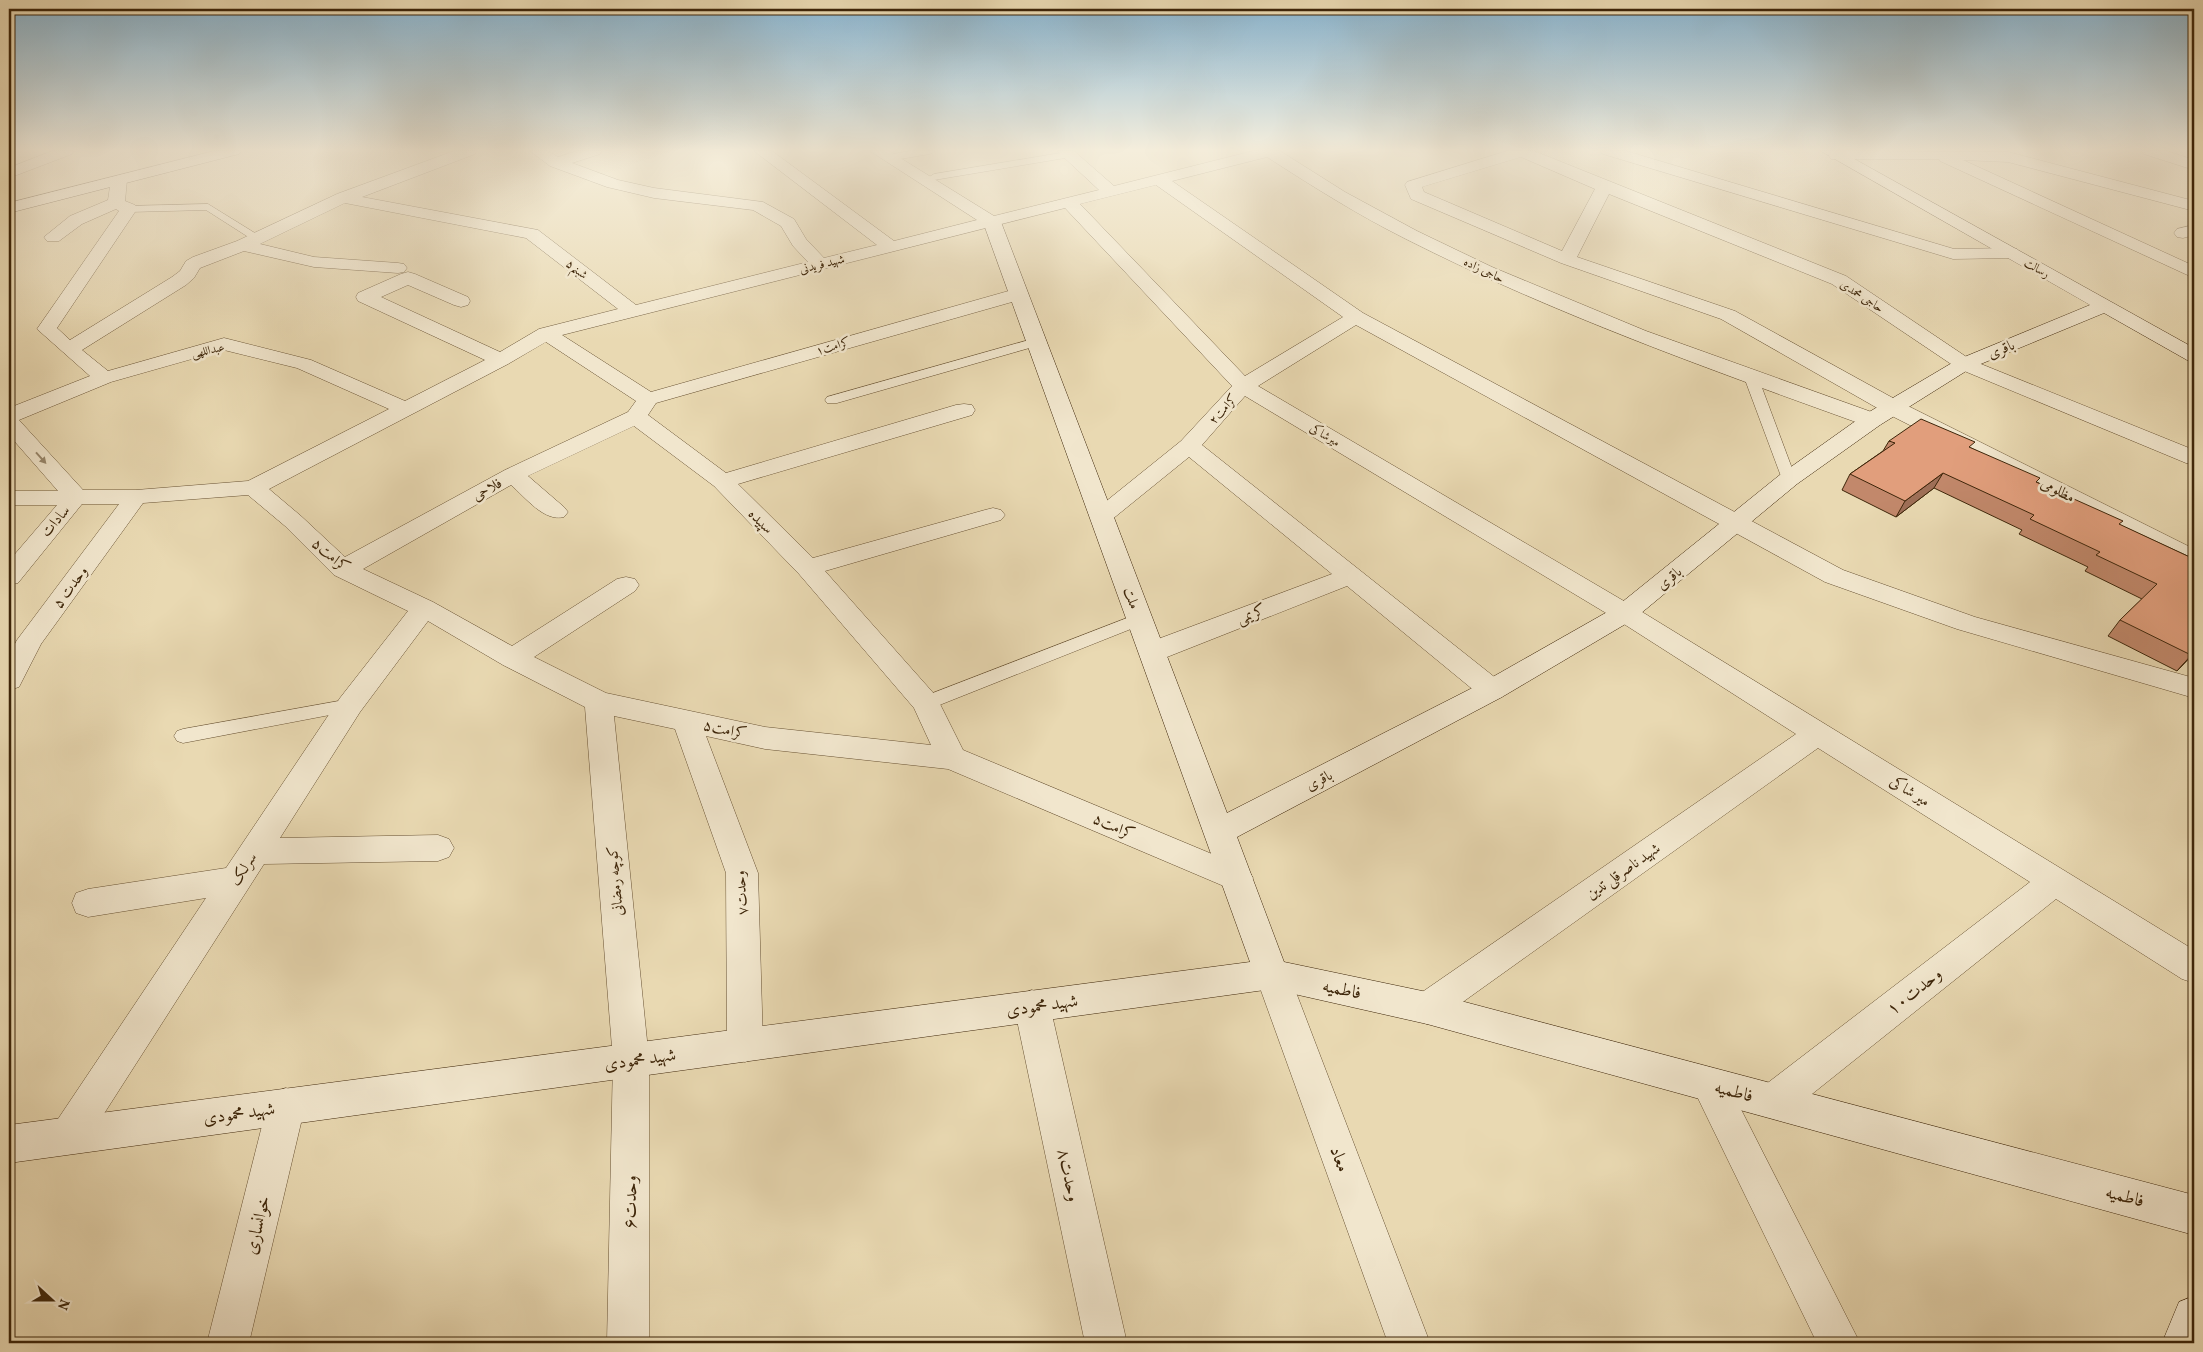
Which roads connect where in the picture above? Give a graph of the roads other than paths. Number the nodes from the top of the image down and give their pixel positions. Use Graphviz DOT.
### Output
graph roads {
  1 [pos="95,214"];
  2 [pos="117,214"];
  3 [pos="217,214"];
  4 [pos="308,214"];
  5 [pos="427,214"];
  6 [pos="772,214"];
  7 [pos="846,214"];
  8 [pos="979,214"];
  9 [pos="1022,214"];
  10 [pos="1080,214"];
  11 [pos="1208,214"];
  12 [pos="1369,214"];
  13 [pos="1462,214"];
  14 [pos="1590,214"];
  15 [pos="1675,214"];
  16 [pos="1819,214"];
  17 [pos="1941,214"];
  18 [pos="2068,214"];
  19 [pos="992,222"];
  20 [pos="53,237"];
  21 [pos="250,241"];
  22 [pos="891,247"];
  23 [pos="2011,253"];
  24 [pos="1567,259"];
  25 [pos="820,264"];
  26 [pos="398,268"];
  27 [pos="2194,272"];
  28 [pos="1019,294"];
  29 [pos="461,301"];
  30 [pos="2105,306"];
  31 [pos="632,311"];
  32 [pos="1356,317"];
  33 [pos="546,333"];
  34 [pos="1036,342"];
  35 [pos="70,349"];
  36 [pos="2194,356"];
  37 [pos="500,360"];
  38 [pos="1964,364"];
  39 [pos="1751,377"];
  40 [pos="104,378"];
  41 [pos="1243,386"];
  42 [pos="832,400"];
  43 [pos="642,408"];
  44 [pos="1894,408"];
  45 [pos="406,409"];
  46 [pos="964,410"];
  47 [pos="9,416"];
  48 [pos="1872,420"];
  49 [pos="9,422"];
  50 [pos="1189,446"];
  51 [pos="2194,458"];
  52 [pos="513,475"];
  53 [pos="1789,479"];
  54 [pos="722,481"];
  55 [pos="253,488"];
  56 [pos="76,497"];
  57 [pos="136,497"];
  58 [pos="9,498"];
  59 [pos="556,512"];
  60 [pos="993,515"];
  61 [pos="1102,516"];
  62 [pos="1737,522"];
  63 [pos="2194,558"];
  64 [pos="808,568"];
  65 [pos="344,569"];
  66 [pos="1350,576"];
  67 [pos="9,577"];
  68 [pos="626,585"];
  69 [pos="424,608"];
  70 [pos="1625,613"];
  71 [pos="1140,619"];
  72 [pos="1152,652"];
  73 [pos="514,658"];
  74 [pos="9,680"];
  75 [pos="2194,688"];
  76 [pos="1492,690"];
  77 [pos="598,702"];
  78 [pos="926,703"];
  79 [pos="350,705"];
  80 [pos="686,721"];
  81 [pos="1818,734"];
  82 [pos="184,736"];
  83 [pos="952,758"];
  84 [pos="1219,832"];
  85 [pos="438,848"];
  86 [pos="255,851"];
  87 [pos="1237,878"];
  88 [pos="236,880"];
  89 [pos="2054,881"];
  90 [pos="88,904"];
  91 [pos="2194,968"];
  92 [pos="1272,974"];
  93 [pos="1032,1006"];
  94 [pos="1427,1008"];
  95 [pos="745,1045"];
  96 [pos="631,1060"];
  97 [pos="1709,1084"];
  98 [pos="1774,1101"];
  99 [pos="286,1106"];
  100 [pos="69,1136"];
  101 [pos="9,1144"];
  102 [pos="2194,1215"];
  103 [pos="2194,1317"];
  104 [pos="228,1343"];
  105 [pos="628,1343"];
  106 [pos="1106,1343"];
  107 [pos="1409,1343"];
  108 [pos="1839,1343"];
  109 [pos="2184,1343"];
  1 -- 20 [label="street"];
  2 -- 35 [label="street"];
  3 -- 21 [label="lane"];
  4 -- 21 [label="street"];
  5 -- 31 [label="street, شبنم۵"];
  6 -- 25 [label="street"];
  7 -- 22 [label="street"];
  8 -- 19 [label="street"];
  9 -- 19 [label="street, شهید فریدنی"];
  10 -- 41 [label="street, میرشاکی"];
  11 -- 32 [label="street"];
  12 -- 39 [label="street, حاجی زاده"];
  13 -- 24 [label="street, مظلومی"];
  14 -- 24 [label="street"];
  15 -- 38 [label="street, حاجی محمدی"];
  16 -- 23 [label="street"];
  17 -- 23 [label="street, رسالت"];
  18 -- 27 [label="street"];
  19 -- 22 [label="street, شهید فریدنی"];
  19 -- 28 [label="street, ملت"];
  21 -- 26 [label="street"];
  21 -- 35 [label="street"];
  22 -- 25 [label="street, شهید فریدنی"];
  23 -- 30 [label="street, رسالت"];
  24 -- 44 [label="street, مظلومی"];
  25 -- 31 [label="street, شهید فریدنی"];
  28 -- 34 [label="street, ملت"];
  28 -- 43 [label="street, کرامت۱"];
  29 -- 37 [label="street"];
  30 -- 36 [label="street, رسالت"];
  30 -- 38 [label="street, باقری"];
  31 -- 33 [label="street, شهید فریدنی"];
  32 -- 41 [label="street, کرامت۲"];
  32 -- 62 [label="street"];
  33 -- 37 [label="street, شهید فریدنی"];
  33 -- 43 [label="street, سپیده"];
  34 -- 42 [label="lane"];
  34 -- 61 [label="street, ملت"];
  35 -- 40 [label="street"];
  37 -- 45 [label="street, شهید فریدنی"];
  38 -- 44 [label="street, باقری"];
  38 -- 51 [label="street, حاجی محمدی"];
  39 -- 48 [label="street, حاجی زاده"];
  39 -- 53 [label="lane"];
  40 -- 45 [label="street, عبداللهی"];
  40 -- 47 [label="street, عبداللهی"];
  41 -- 50 [label="street, کرامت۲"];
  41 -- 70 [label="street, میرشاکی"];
  43 -- 52 [label="street, فلاحی"];
  43 -- 54 [label="street, سپیده"];
  44 -- 48 [label="street, باقری"];
  44 -- 63 [label="street, مظلومی"];
  45 -- 55 [label="street, شهید فریدنی"];
  46 -- 54 [label="street"];
  48 -- 53 [label="street, باقری"];
  49 -- 56 [label="street, سادات, one-way"];
  50 -- 61 [label="street, کرامت۲"];
  50 -- 66 [label="street"];
  52 -- 59 [label="street"];
  52 -- 65 [label="street, فلاحی"];
  53 -- 62 [label="street, باقری"];
  54 -- 64 [label="street, سپیده"];
  55 -- 57 [label="street"];
  55 -- 65 [label="street, کرامت۵"];
  56 -- 57 [label="street"];
  56 -- 58 [label="street"];
  56 -- 67 [label="street, سادات"];
  57 -- 74 [label="street, وحدت ۵"];
  60 -- 64 [label="street"];
  61 -- 71 [label="street, ملت"];
  62 -- 70 [label="street, باقری"];
  62 -- 75 [label="street"];
  64 -- 78 [label="street, سپیده"];
  65 -- 69 [label="street, کرامت۵"];
  66 -- 72 [label="street, کریمی"];
  66 -- 76 [label="street"];
  68 -- 73 [label="street"];
  69 -- 73 [label="street, کرامت۵"];
  69 -- 79 [label="street, سرلک"];
  70 -- 76 [label="street, باقری"];
  70 -- 81 [label="street, میر شاکی"];
  71 -- 72 [label="street, ملت"];
  71 -- 78 [label="lane"];
  72 -- 84 [label="street, ملت"];
  73 -- 77 [label="street, کرامت۵"];
  76 -- 84 [label="street, باقری"];
  77 -- 80 [label="street, کرامت۵"];
  77 -- 96 [label="street, کوچه رمضانی"];
  78 -- 83 [label="street, سپیده"];
  79 -- 82 [label="lane"];
  79 -- 86 [label="street, سرلک"];
  80 -- 83 [label="street, کرامت۵"];
  80 -- 95 [label="street, ۷وحدت"];
  81 -- 89 [label="street, میر شاکی"];
  81 -- 94 [label="street, شهید ناصرقلی تدین"];
  83 -- 87 [label="street, کرامت۵"];
  84 -- 87 [label="street, ملت"];
  85 -- 86 [label="street"];
  86 -- 88 [label="street, سرلک"];
  87 -- 92 [label="street, ملت"];
  88 -- 90 [label="street"];
  88 -- 100 [label="street, سرلک"];
  89 -- 91 [label="street, میر شاکی"];
  89 -- 98 [label="street, وحدت۱۰"];
  92 -- 93 [label="street, شهید محمودی"];
  92 -- 94 [label="street, فاطمیه"];
  92 -- 107 [label="street, معاد"];
  93 -- 95 [label="street, شهید محمودی"];
  93 -- 106 [label="street, وحدت۸"];
  94 -- 97 [label="street, فاطمیه"];
  95 -- 96 [label="street, شهید محمودی"];
  96 -- 99 [label="street, شهید محمودی"];
  96 -- 105 [label="street, وحدت۶"];
  97 -- 98 [label="street, فاطمیه"];
  97 -- 108 [label="street"];
  98 -- 102 [label="street, فاطمیه"];
  99 -- 100 [label="street, شهید محمودی"];
  99 -- 104 [label="street, خوانساری"];
  100 -- 101 [label="street, شهید محمودی"];
  103 -- 109 [label="street"];
}
